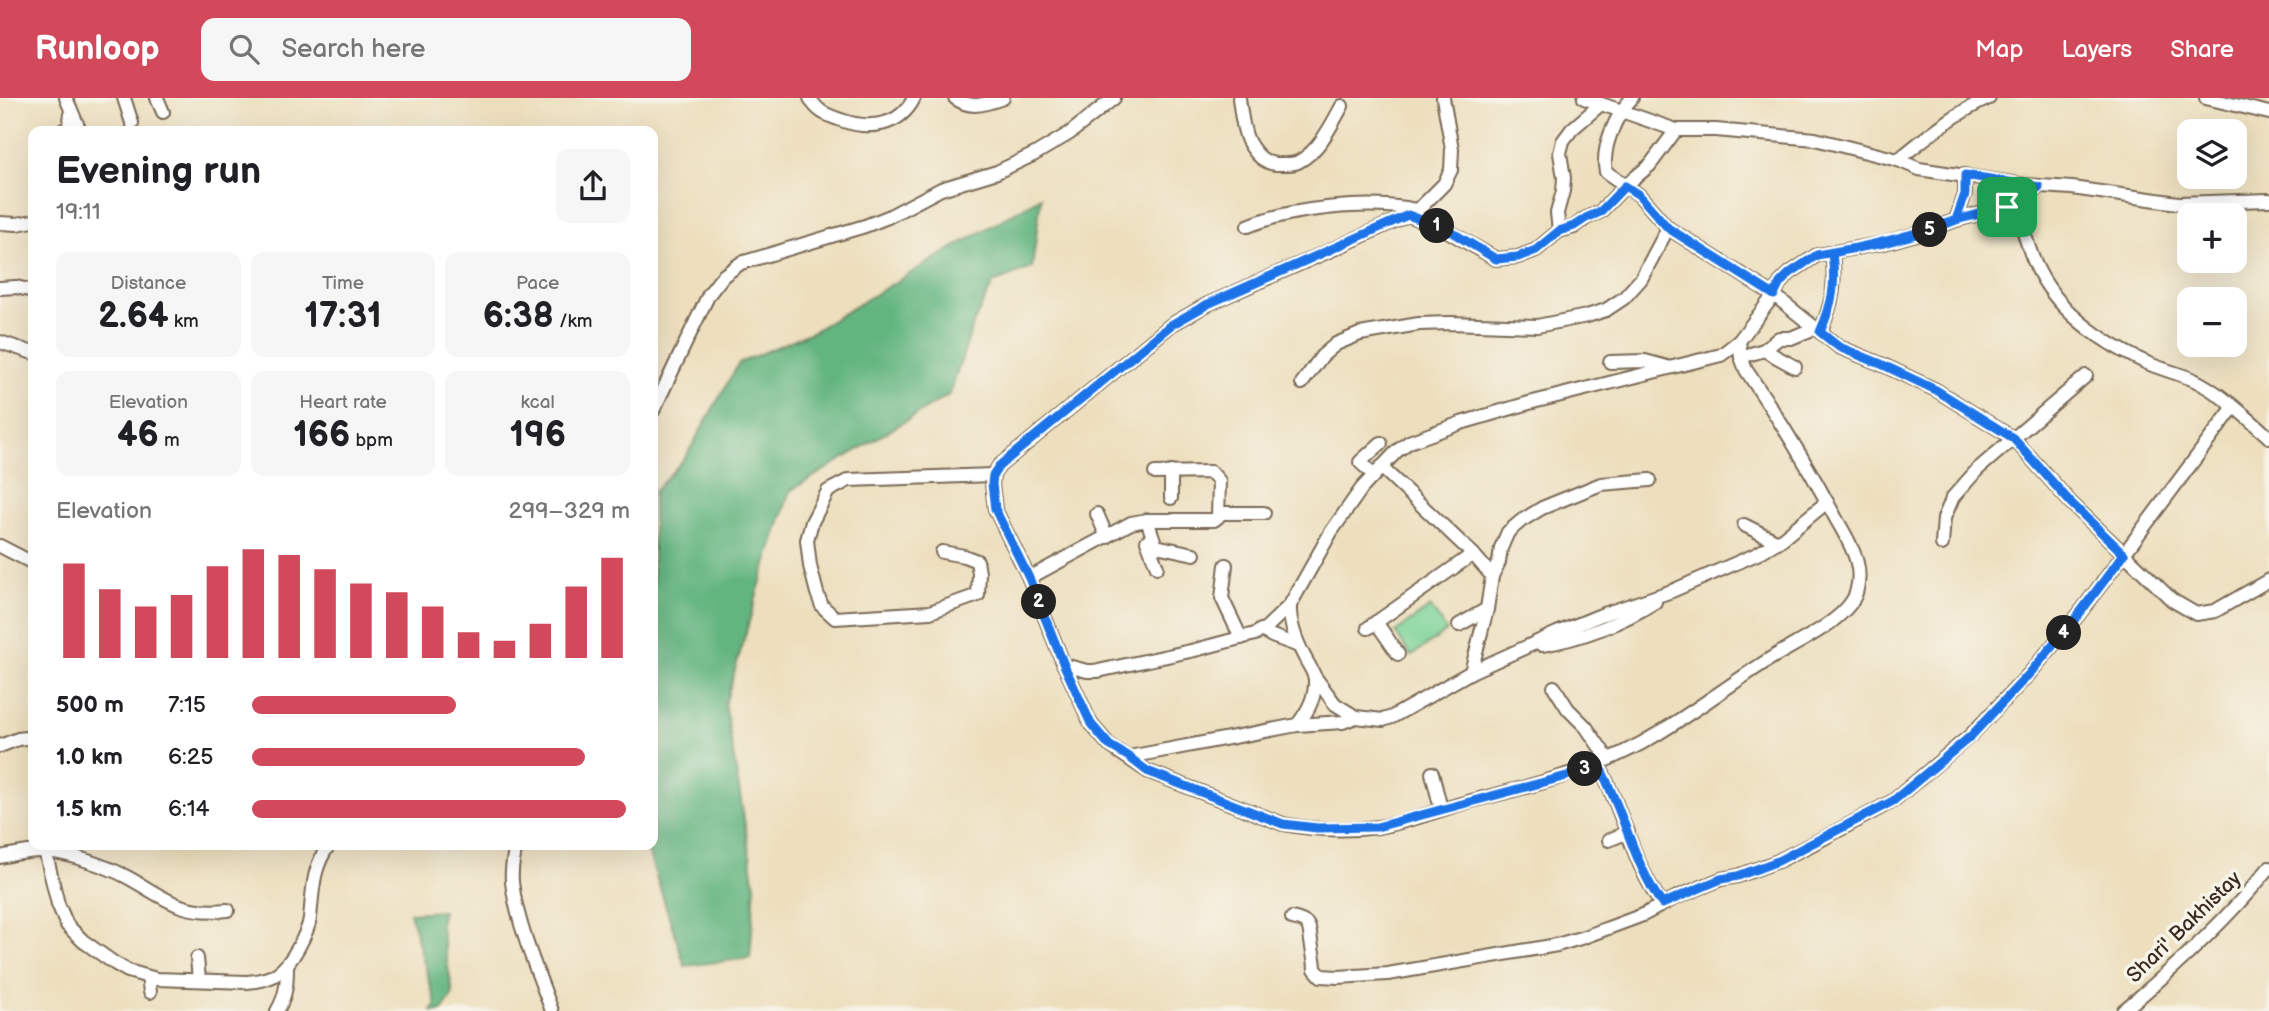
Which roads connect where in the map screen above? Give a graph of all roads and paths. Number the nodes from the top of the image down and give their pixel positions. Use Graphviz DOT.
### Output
graph roads {
  1 [pos="66,98"];
  2 [pos="124,98"];
  3 [pos="157,98"];
  4 [pos="810,98"];
  5 [pos="914,98"];
  6 [pos="955,98"];
  7 [pos="1003,98"];
  8 [pos="1114,98"];
  9 [pos="1239,98"];
  10 [pos="1443,98"];
  11 [pos="1584,98"];
  12 [pos="1632,98"];
  13 [pos="1989,98"];
  14 [pos="2206,98"];
  15 [pos="1601,104"];
  16 [pos="1342,106"];
  17 [pos="1622,111"];
  18 [pos="163,112"];
  19 [pos="2269,113"];
  20 [pos="71,114"];
  21 [pos="132,123"];
  22 [pos="69,126"];
  23 [pos="77,126"];
  24 [pos="1676,130"];
  25 [pos="1898,160"];
  26 [pos="1965,175"];
  27 [pos="1625,186"];
  28 [pos="2039,187"];
  29 [pos="2026,195"];
  30 [pos="2269,200"];
  31 [pos="1412,212"];
  32 [pos="1956,220"];
  33 [pos="28,222"];
  34 [pos="0,223"];
  35 [pos="1248,226"];
  36 [pos="1668,228"];
  37 [pos="1559,231"];
  38 [pos="1832,253"];
  39 [pos="0,288"];
  40 [pos="28,290"];
  41 [pos="1774,295"];
  42 [pos="1818,330"];
  43 [pos="1738,341"];
  44 [pos="0,342"];
  45 [pos="1763,349"];
  46 [pos="28,351"];
  47 [pos="1741,358"];
  48 [pos="1610,362"];
  49 [pos="1795,367"];
  50 [pos="1668,368"];
  51 [pos="2085,376"];
  52 [pos="1302,383"];
  53 [pos="658,401"];
  54 [pos="2233,408"];
  55 [pos="2269,437"];
  56 [pos="2013,438"];
  57 [pos="1381,443"];
  58 [pos="1378,471"];
  59 [pos="1171,472"];
  60 [pos="1155,473"];
  61 [pos="993,475"];
  62 [pos="1650,480"];
  63 [pos="1171,498"];
  64 [pos="1827,502"];
  65 [pos="1219,513"];
  66 [pos="1264,513"];
  67 [pos="1097,514"];
  68 [pos="1143,520"];
  69 [pos="1744,525"];
  70 [pos="1107,537"];
  71 [pos="1777,542"];
  72 [pos="1942,544"];
  73 [pos="0,545"];
  74 [pos="942,552"];
  75 [pos="1194,554"];
  76 [pos="1473,554"];
  77 [pos="2124,554"];
  78 [pos="28,560"];
  79 [pos="1226,565"];
  80 [pos="1157,567"];
  81 [pos="1492,576"];
  82 [pos="1029,578"];
  83 [pos="2269,580"];
  84 [pos="1290,605"];
  85 [pos="1488,609"];
  86 [pos="1459,625"];
  87 [pos="1261,630"];
  88 [pos="1241,638"];
  89 [pos="1299,646"];
  90 [pos="1398,654"];
  91 [pos="1064,665"];
  92 [pos="1471,672"];
  93 [pos="1315,677"];
  94 [pos="1554,687"];
  95 [pos="1356,717"];
  96 [pos="1297,726"];
  97 [pos="28,738"];
  98 [pos="0,746"];
  99 [pos="1129,757"];
  100 [pos="1603,761"];
  101 [pos="1432,773"];
  102 [pos="1441,809"];
  103 [pos="1628,832"];
  104 [pos="1609,840"];
  105 [pos="46,850"];
  106 [pos="325,850"];
  107 [pos="515,850"];
  108 [pos="0,857"];
  109 [pos="2269,867"];
  110 [pos="1662,904"];
  111 [pos="228,910"];
  112 [pos="1292,918"];
  113 [pos="197,958"];
  114 [pos="287,967"];
  115 [pos="148,977"];
  116 [pos="200,980"];
  117 [pos="150,992"];
  118 [pos="277,1011"];
  119 [pos="552,1011"];
  120 [pos="2123,1011"];
  1 -- 20 [label="street"];
  2 -- 21 [label="street"];
  3 -- 18 [label="street"];
  4 -- 5 [label="street"];
  6 -- 7 [label="street"];
  8 -- 53 [label="street"];
  9 -- 16 [label="street"];
  10 -- 31 [label="street"];
  11 -- 15 [label="street"];
  12 -- 17 [label="street"];
  13 -- 25 [label="street"];
  14 -- 19 [label="street"];
  15 -- 17 [label="street"];
  15 -- 37 [label="street"];
  17 -- 24 [label="street"];
  17 -- 27 [label="street"];
  20 -- 22 [label="street"];
  20 -- 23 [label="street"];
  24 -- 25 [label="street"];
  24 -- 27 [label="street"];
  25 -- 26 [label="street"];
  26 -- 28 [label="street"];
  26 -- 32 [label="street"];
  27 -- 36 [label="street"];
  27 -- 37 [label="street"];
  28 -- 29 [label="street"];
  28 -- 30 [label="street"];
  29 -- 32 [label="street"];
  29 -- 54 [label="street"];
  31 -- 35 [label="street"];
  31 -- 37 [label="street"];
  31 -- 61 [label="street"];
  32 -- 38 [label="street"];
  33 -- 34 [label="street"];
  36 -- 41 [label="street"];
  36 -- 52 [label="street"];
  38 -- 41 [label="street"];
  38 -- 42 [label="street"];
  39 -- 40 [label="street"];
  41 -- 42 [label="street"];
  41 -- 43 [label="street"];
  42 -- 45 [label="street"];
  42 -- 56 [label="street"];
  43 -- 47 [label="street"];
  43 -- 50 [label="street"];
  44 -- 46 [label="street"];
  45 -- 47 [label="street"];
  45 -- 49 [label="street"];
  47 -- 64 [label="street"];
  48 -- 50 [label="street"];
  50 -- 58 [label="street"];
  51 -- 56 [label="street"];
  54 -- 55 [label="street"];
  54 -- 77 [label="street"];
  56 -- 72 [label="street"];
  56 -- 77 [label="street"];
  57 -- 58 [label="street"];
  58 -- 76 [label="street"];
  58 -- 84 [label="street"];
  59 -- 60 [label="street"];
  59 -- 63 [label="street"];
  59 -- 65 [label="street"];
  61 -- 74 [label="street"];
  61 -- 82 [label="street"];
  62 -- 81 [label="street"];
  64 -- 71 [label="street"];
  64 -- 100 [label="street"];
  65 -- 66 [label="street"];
  65 -- 68 [label="street"];
  67 -- 70 [label="street"];
  68 -- 70 [label="street"];
  68 -- 75 [label="street"];
  68 -- 80 [label="street"];
  69 -- 71 [label="street"];
  70 -- 82 [label="street"];
  71 -- 92 [label="street"];
  73 -- 78 [label="street"];
  76 -- 81 [label="street"];
  76 -- 90 [label="street"];
  77 -- 83 [label="street"];
  77 -- 110 [label="street"];
  79 -- 88 [label="street"];
  81 -- 85 [label="street"];
  82 -- 91 [label="street"];
  84 -- 87 [label="street"];
  84 -- 89 [label="street"];
  85 -- 86 [label="street"];
  85 -- 92 [label="street"];
  87 -- 88 [label="street"];
  87 -- 89 [label="street"];
  88 -- 91 [label="street"];
  89 -- 93 [label="street"];
  91 -- 99 [label="street"];
  92 -- 95 [label="street"];
  93 -- 95 [label="street"];
  93 -- 96 [label="street"];
  94 -- 100 [label="street"];
  95 -- 96 [label="street"];
  96 -- 99 [label="street"];
  97 -- 98 [label="street"];
  99 -- 102 [label="street"];
  100 -- 102 [label="street"];
  100 -- 103 [label="street"];
  101 -- 102 [label="street"];
  103 -- 104 [label="street"];
  103 -- 110 [label="street"];
  105 -- 108 [label="street"];
  105 -- 111 [label="street"];
  105 -- 115 [label="street"];
  106 -- 114 [label="street"];
  107 -- 119 [label="street"];
  109 -- 120 [label="street, Shari' Bakhistay"];
  110 -- 112 [label="street"];
  113 -- 116 [label="street"];
  114 -- 116 [label="street"];
  114 -- 118 [label="street"];
  115 -- 116 [label="street"];
  115 -- 117 [label="street"];
}
